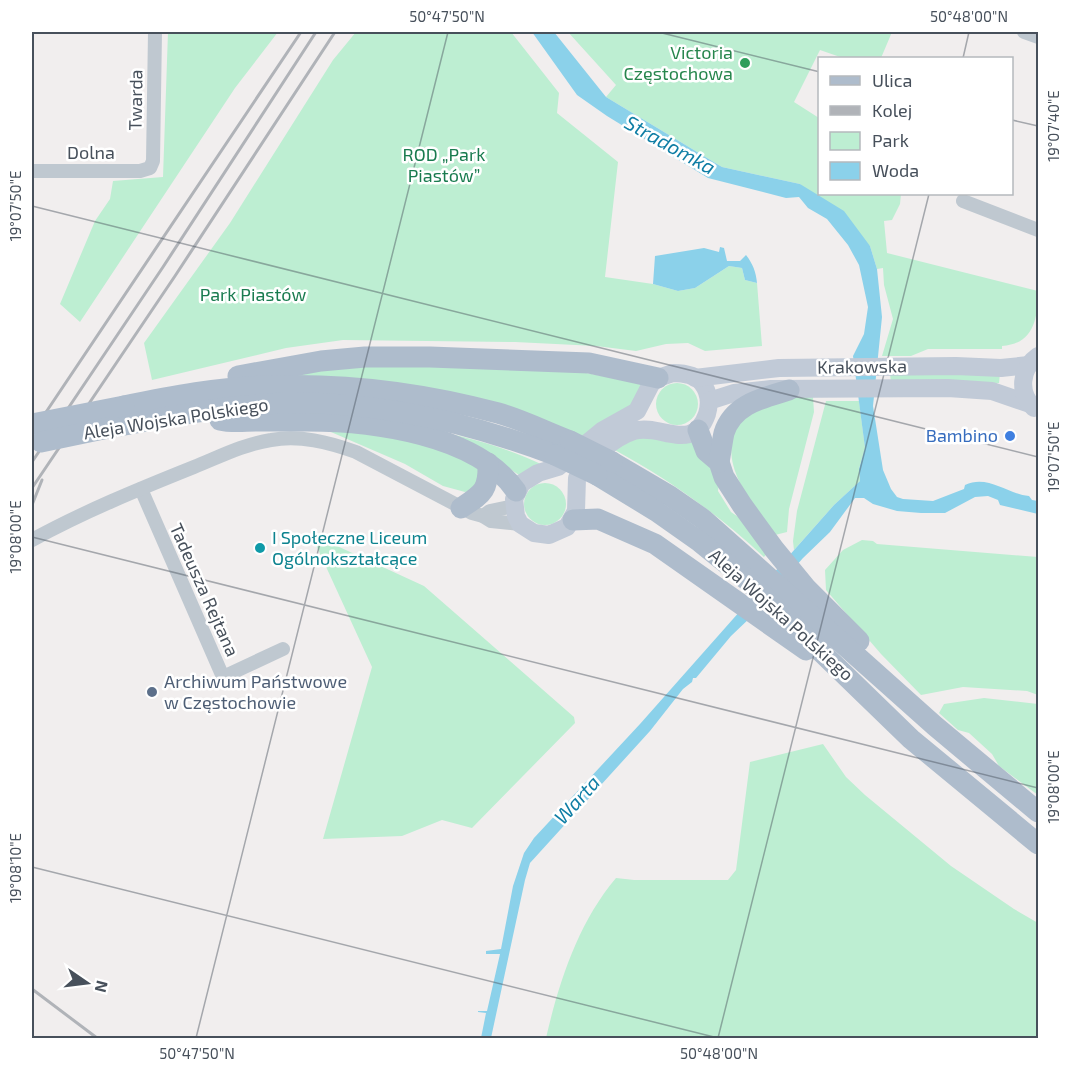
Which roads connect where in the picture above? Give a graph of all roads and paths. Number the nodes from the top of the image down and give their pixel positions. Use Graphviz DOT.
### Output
graph roads {
  1 [pos="155,32"];
  2 [pos="1024,32"];
  3 [pos="1038,37"];
  4 [pos="150,168"];
  5 [pos="32,171"];
  6 [pos="963,201"];
  7 [pos="1038,230"];
  8 [pos="1034,361"];
  9 [pos="658,378"];
  10 [pos="695,378"];
  11 [pos="789,390"];
  12 [pos="212,391"];
  13 [pos="709,401"];
  14 [pos="1034,407"];
  15 [pos="197,412"];
  16 [pos="32,424"];
  17 [pos="698,430"];
  18 [pos="32,444"];
  19 [pos="563,448"];
  20 [pos="718,462"];
  21 [pos="488,463"];
  22 [pos="141,489"];
  23 [pos="515,498"];
  24 [pos="461,508"];
  25 [pos="483,516"];
  26 [pos="573,520"];
  27 [pos="520,524"];
  28 [pos="32,540"];
  29 [pos="786,604"];
  30 [pos="283,649"];
  31 [pos="1038,812"];
  32 [pos="1038,844"];
  1 -- 4 [label="street, Twarda"];
  2 -- 3 [label="street"];
  4 -- 5 [label="street, Dolna"];
  6 -- 7 [label="street"];
  8 -- 10 [label="main road, Krakowska"];
  8 -- 14 [label="main road"];
  9 -- 10 [label="main road, Krakowska"];
  9 -- 12 [label="main road"];
  9 -- 23 [label="main road"];
  10 -- 13 [label="main road"];
  11 -- 13 [label="main road, Krakowska"];
  11 -- 14 [label="main road, Krakowska"];
  11 -- 20 [label="main road"];
  12 -- 16 [label="main road, Aleja Wojska Polskiego, bridge"];
  12 -- 19 [label="main road, Aleja Wojska Polskiego"];
  13 -- 17 [label="main road"];
  15 -- 18 [label="main road, Aleja Wojska Polskiego, bridge"];
  15 -- 19 [label="main road, Aleja Wojska Polskiego"];
  15 -- 21 [label="main road"];
  17 -- 20 [label="main road"];
  17 -- 26 [label="main road"];
  19 -- 29 [label="main road, Aleja Wojska Polskiego, bridge"];
  20 -- 29 [label="main road"];
  21 -- 23 [label="main road"];
  21 -- 24 [label="main road"];
  22 -- 24 [label="street"];
  22 -- 28 [label="street"];
  22 -- 30 [label="street, Tadeusza Rejtana"];
  23 -- 25 [label="street"];
  23 -- 27 [label="main road"];
  24 -- 25 [label="street"];
  25 -- 27 [label="street"];
  26 -- 27 [label="main road"];
  26 -- 29 [label="main road"];
  29 -- 31 [label="main road, Aleja Wojska Polskiego"];
  29 -- 32 [label="main road, Aleja Wojska Polskiego"];
}
